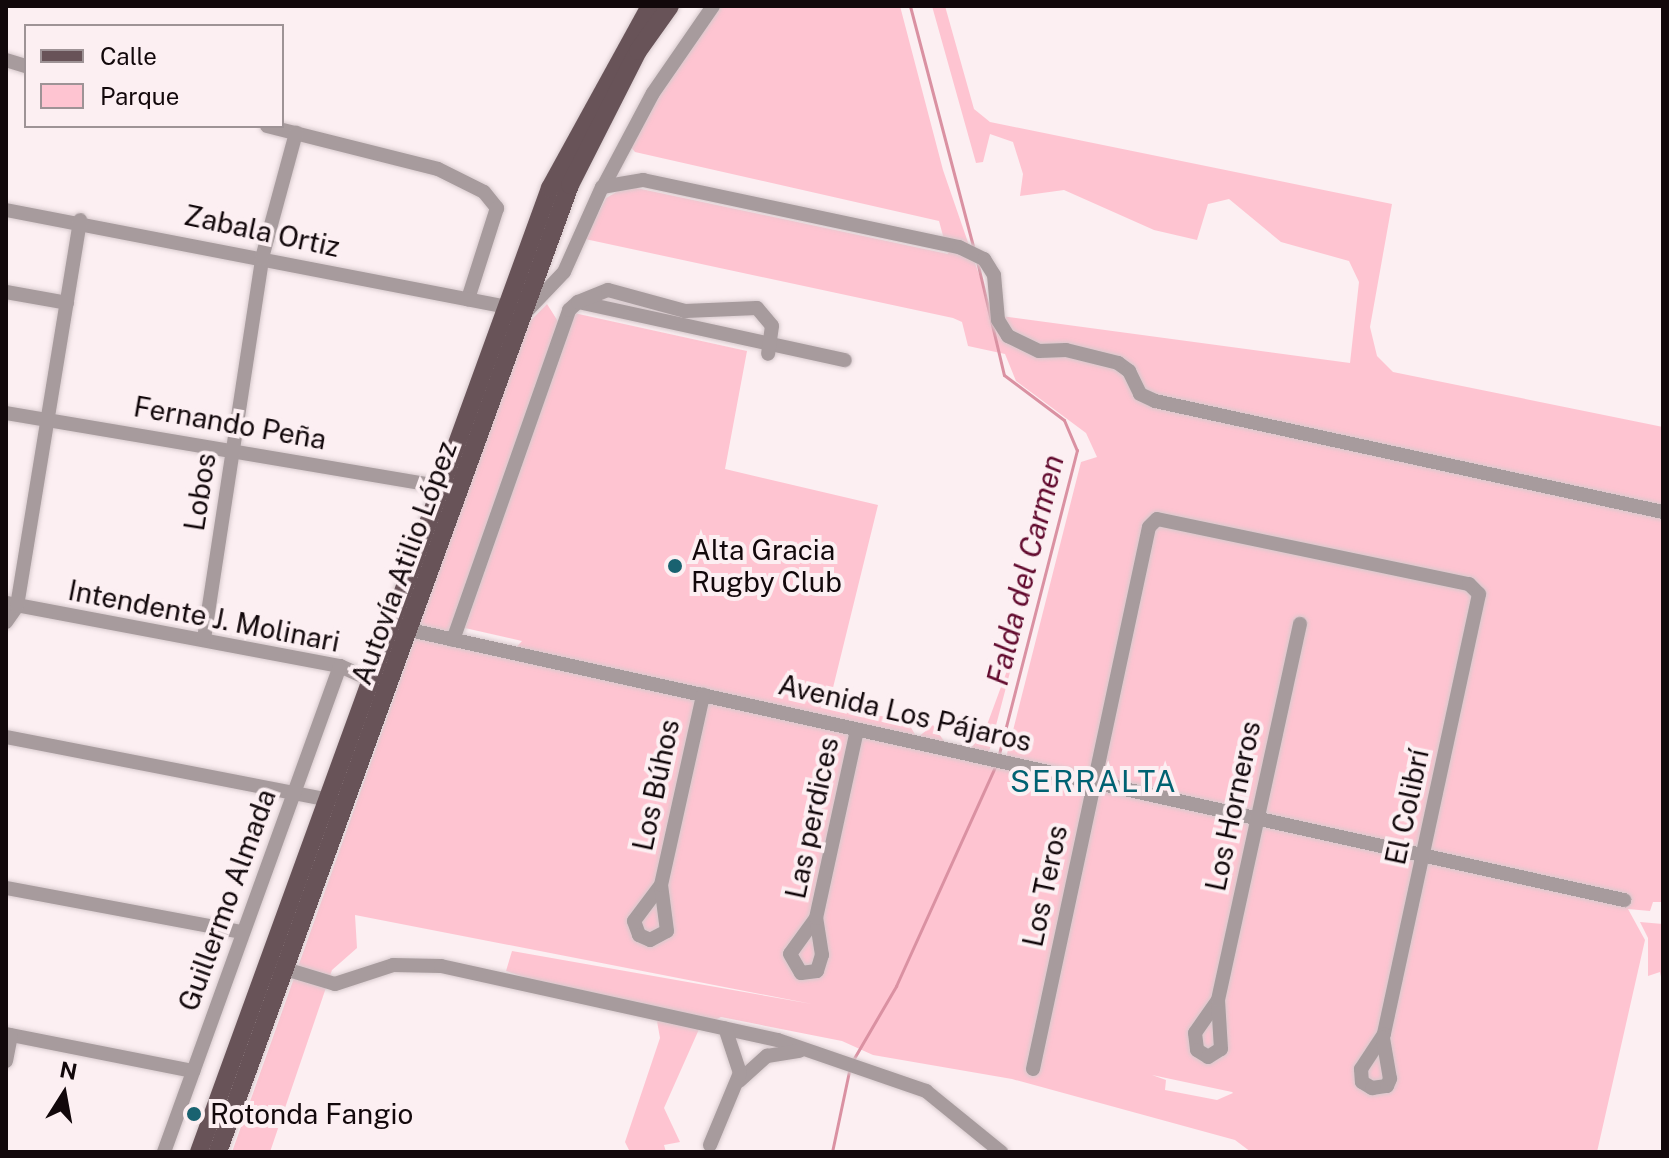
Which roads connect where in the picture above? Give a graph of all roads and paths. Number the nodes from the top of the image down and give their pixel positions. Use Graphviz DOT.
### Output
graph roads {
  1 [pos="650,6"];
  2 [pos="670,6"];
  3 [pos="713,6"];
  4 [pos="275,128"];
  5 [pos="296,133"];
  6 [pos="602,187"];
  7 [pos="6,210"];
  8 [pos="80,220"];
  9 [pos="262,258"];
  10 [pos="6,292"];
  11 [pos="468,299"];
  12 [pos="578,302"];
  13 [pos="67,303"];
  14 [pos="516,311"];
  15 [pos="769,349"];
  16 [pos="845,360"];
  17 [pos="6,413"];
  18 [pos="50,418"];
  19 [pos="233,450"];
  20 [pos="444,487"];
  21 [pos="1663,512"];
  22 [pos="1149,527"];
  23 [pos="12,604"];
  24 [pos="6,622"];
  25 [pos="1300,624"];
  26 [pos="410,630"];
  27 [pos="204,639"];
  28 [pos="453,640"];
  29 [pos="340,666"];
  30 [pos="381,684"];
  31 [pos="703,695"];
  32 [pos="857,730"];
  33 [pos="6,737"];
  34 [pos="1094,782"];
  35 [pos="294,792"];
  36 [pos="330,800"];
  37 [pos="1257,818"];
  38 [pos="1424,855"];
  39 [pos="661,885"];
  40 [pos="6,888"];
  41 [pos="1624,900"];
  42 [pos="816,918"];
  43 [pos="242,932"];
  44 [pos="282,968"];
  45 [pos="1218,1000"];
  46 [pos="725,1028"];
  47 [pos="8,1035"];
  48 [pos="1383,1038"];
  49 [pos="808,1050"];
  50 [pos="6,1061"];
  51 [pos="1033,1069"];
  52 [pos="193,1071"];
  53 [pos="739,1081"];
  54 [pos="710,1145"];
  55 [pos="164,1152"];
  56 [pos="199,1152"];
  57 [pos="218,1152"];
  58 [pos="1001,1152"];
  1 -- 14 [label="main road, Autovía Atilio López"];
  2 -- 14 [label="main road, Autovía Atilio López"];
  3 -- 6 [label="street"];
  4 -- 5 [label="street"];
  5 -- 9 [label="street, Lobos"];
  5 -- 11 [label="street"];
  6 -- 14 [label="street"];
  6 -- 21 [label="street"];
  7 -- 8 [label="street, Zabala Ortiz"];
  8 -- 9 [label="street, Zabala Ortiz"];
  8 -- 13 [label="street"];
  9 -- 11 [label="street, Zabala Ortiz"];
  9 -- 19 [label="street, Lobos"];
  10 -- 13 [label="street"];
  11 -- 14 [label="street, Zabala Ortiz"];
  12 -- 15 [label="street"];
  12 -- 15 [label="street"];
  12 -- 28 [label="street"];
  13 -- 18 [label="street"];
  14 -- 20 [label="main road, Autovía Atilio López"];
  14 -- 26 [label="main road, Autovía Atilio López"];
  15 -- 16 [label="street"];
  17 -- 18 [label="street, Fernando Peña"];
  18 -- 19 [label="street, Fernando Peña"];
  18 -- 23 [label="street"];
  19 -- 20 [label="street, Fernando Peña"];
  19 -- 27 [label="street, Lobos"];
  20 -- 30 [label="main road, Autovía Atilio López"];
  22 -- 34 [label="street, Los Teros"];
  22 -- 38 [label="street, El Colibrí"];
  23 -- 24 [label="street"];
  23 -- 27 [label="street, Intendente J. Molinari"];
  25 -- 37 [label="street, Los Horneros"];
  26 -- 28 [label="street, Avenida Los Pájaros"];
  26 -- 30 [label="main road, Autovía Atilio López"];
  27 -- 29 [label="street, Intendente J. Molinari"];
  28 -- 31 [label="street, Avenida Los Pájaros"];
  29 -- 30 [label="street, Intendente J. Molinari"];
  29 -- 35 [label="street, Guillermo Almada"];
  30 -- 36 [label="main road, Autovía Atilio López"];
  30 -- 44 [label="main road, Autovía Atilio López"];
  31 -- 32 [label="street, Avenida Los Pájaros"];
  31 -- 39 [label="street, Los Búhos"];
  32 -- 34 [label="street, Avenida Los Pájaros"];
  32 -- 42 [label="street, Las perdices"];
  33 -- 35 [label="street"];
  34 -- 37 [label="street, Avenida Los Pájaros"];
  34 -- 51 [label="street, Los Teros"];
  35 -- 36 [label="street"];
  35 -- 43 [label="street, Guillermo Almada"];
  36 -- 56 [label="main road, Autovía Atilio López"];
  37 -- 38 [label="street, Avenida Los Pájaros"];
  37 -- 45 [label="street, Los Horneros"];
  38 -- 41 [label="street, Avenida Los Pájaros"];
  38 -- 48 [label="street, El Colibrí"];
  40 -- 43 [label="street"];
  43 -- 52 [label="street, Guillermo Almada"];
  44 -- 46 [label="street"];
  44 -- 57 [label="main road, Autovía Atilio López"];
  46 -- 49 [label="street"];
  46 -- 53 [label="street"];
  47 -- 50 [label="street"];
  47 -- 52 [label="street"];
  49 -- 53 [label="street"];
  49 -- 58 [label="street"];
  52 -- 55 [label="street, Guillermo Almada"];
  53 -- 54 [label="street"];
}
